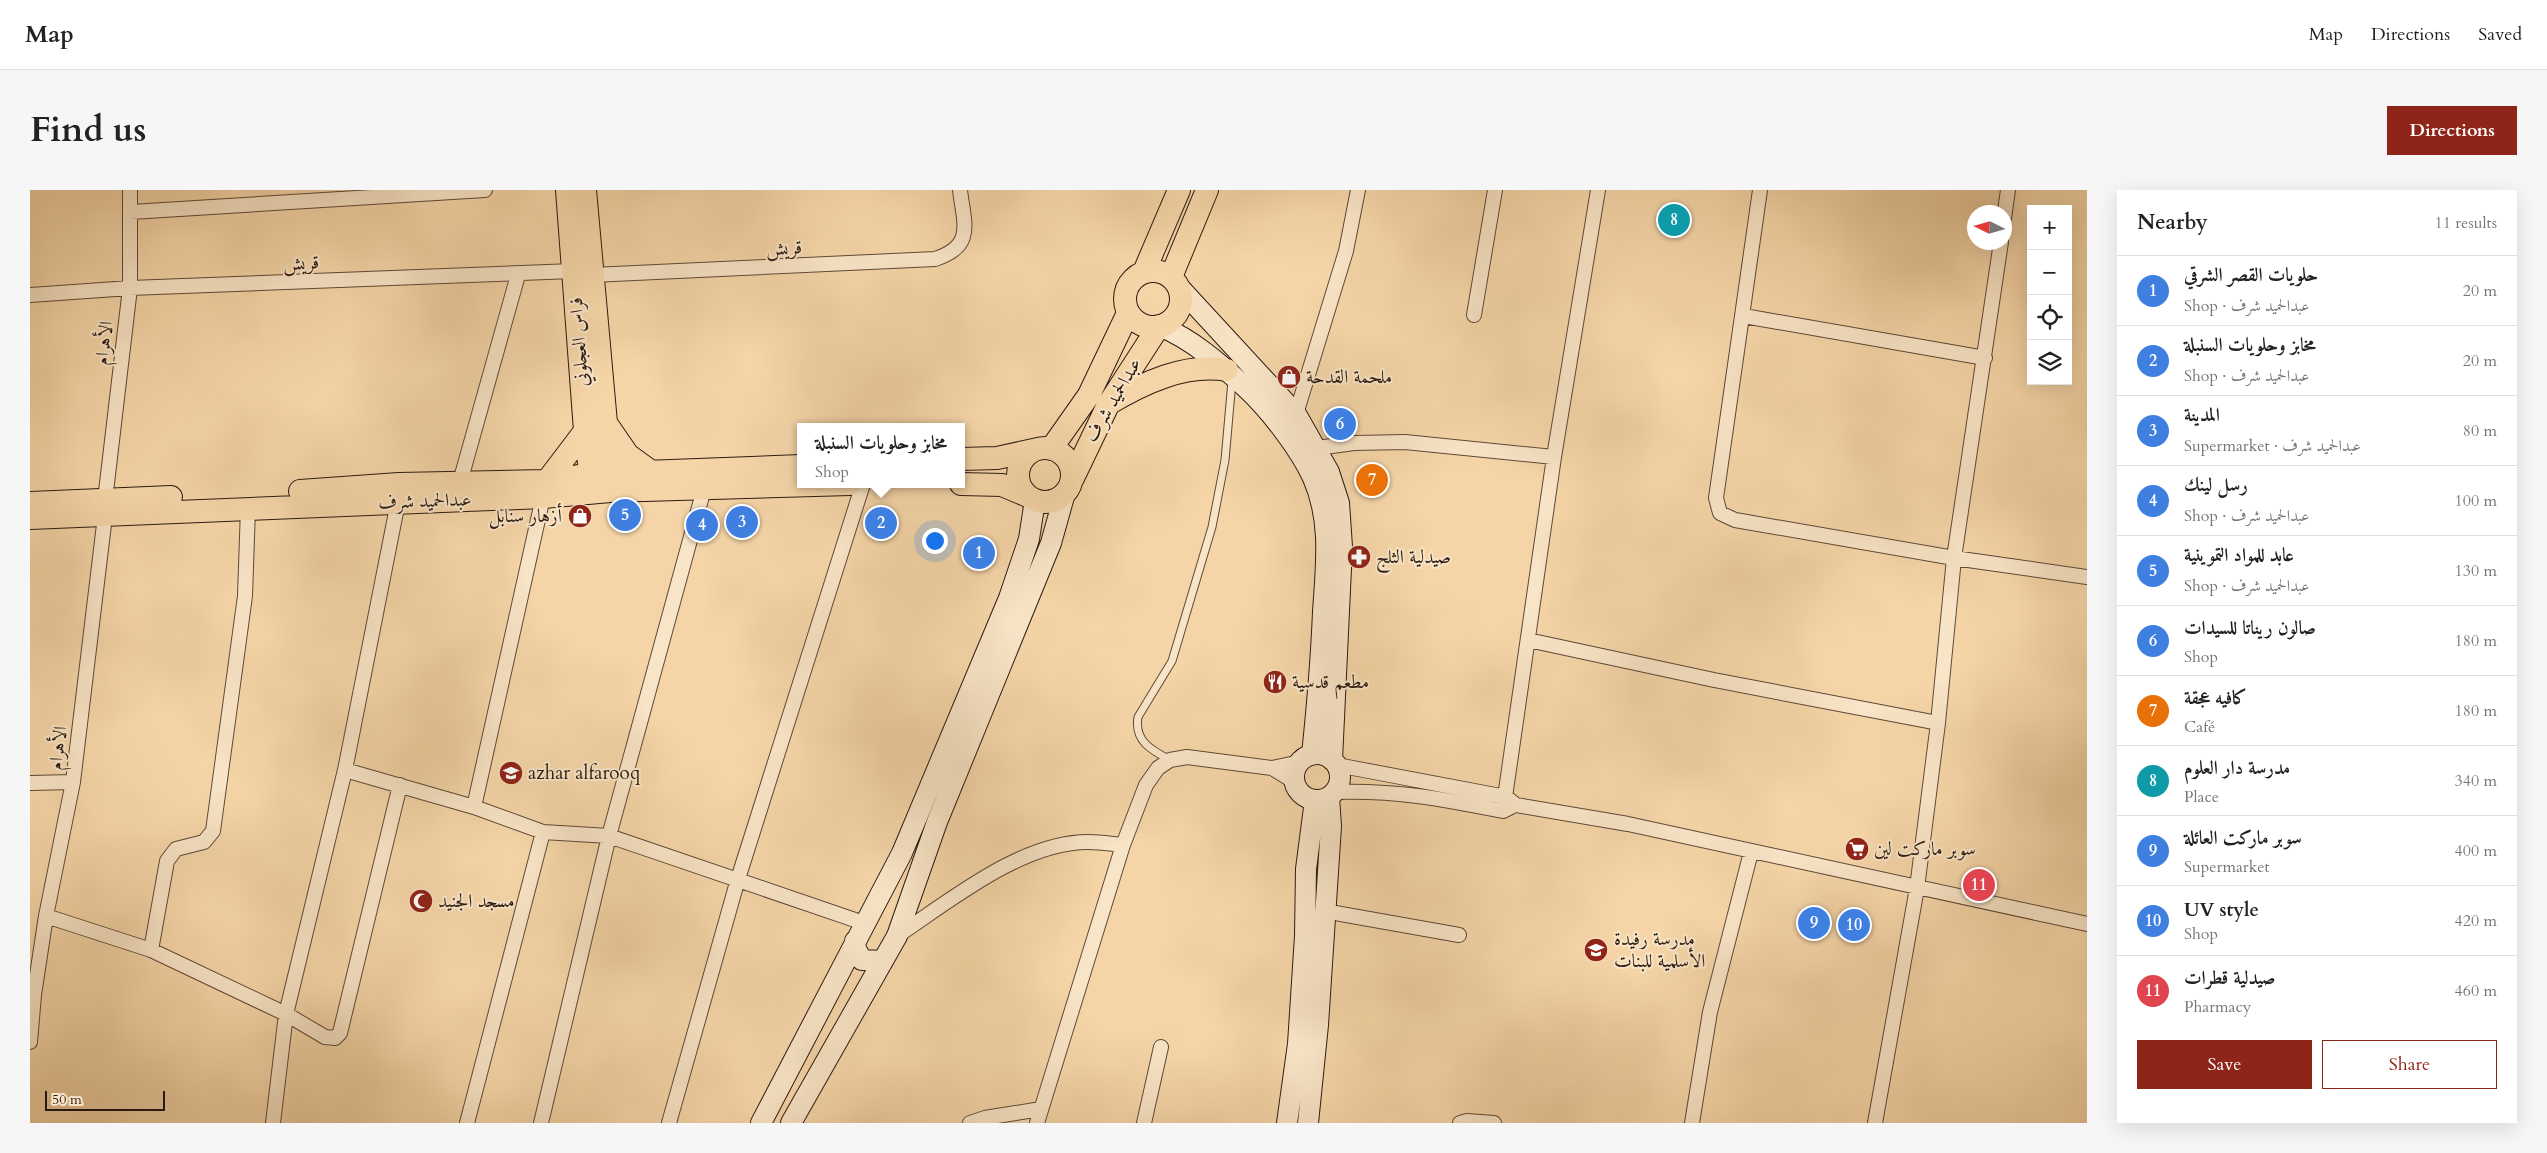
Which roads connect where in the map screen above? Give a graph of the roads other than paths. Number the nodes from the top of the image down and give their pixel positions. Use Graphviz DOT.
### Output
graph roads {
  1 [pos="130,190"];
  2 [pos="484,190"];
  3 [pos="567,190"];
  4 [pos="585,190"];
  5 [pos="960,190"];
  6 [pos="1179,190"];
  7 [pos="1207,190"];
  8 [pos="1358,190"];
  9 [pos="1496,190"];
  10 [pos="1598,190"];
  11 [pos="1760,190"];
  12 [pos="2008,190"];
  13 [pos="2006,205"];
  14 [pos="131,212"];
  15 [pos="1159,235"];
  16 [pos="1184,244"];
  17 [pos="2000,250"];
  18 [pos="1144,272"];
  19 [pos="582,273"];
  20 [pos="518,275"];
  21 [pos="1174,282"];
  22 [pos="130,288"];
  23 [pos="30,295"];
  24 [pos="1128,313"];
  25 [pos="1474,315"];
  26 [pos="1744,316"];
  27 [pos="1160,326"];
  28 [pos="1986,358"];
  29 [pos="1227,370"];
  30 [pos="1108,405"];
  31 [pos="1296,414"];
  32 [pos="596,427"];
  33 [pos="1317,448"];
  34 [pos="1045,449"];
  35 [pos="1554,457"];
  36 [pos="965,460"];
  37 [pos="797,466"];
  38 [pos="650,471"];
  39 [pos="460,482"];
  40 [pos="601,483"];
  41 [pos="965,484"];
  42 [pos="1069,485"];
  43 [pos="797,486"];
  44 [pos="862,488"];
  45 [pos="545,489"];
  46 [pos="704,489"];
  47 [pos="399,493"];
  48 [pos="1031,498"];
  49 [pos="30,503"];
  50 [pos="105,508"];
  51 [pos="248,508"];
  52 [pos="30,518"];
  53 [pos="1954,558"];
  54 [pos="2087,577"];
  55 [pos="1528,640"];
  56 [pos="1938,723"];
  57 [pos="1306,759"];
  58 [pos="1170,760"];
  59 [pos="1334,762"];
  60 [pos="1272,768"];
  61 [pos="345,770"];
  62 [pos="73,782"];
  63 [pos="1295,782"];
  64 [pos="30,783"];
  65 [pos="400,786"];
  66 [pos="1326,796"];
  67 [pos="1508,804"];
  68 [pos="474,807"];
  69 [pos="543,832"];
  70 [pos="608,836"];
  71 [pos="1123,845"];
  72 [pos="1751,852"];
  73 [pos="738,879"];
  74 [pos="1917,888"];
  75 [pos="877,899"];
  76 [pos="1324,911"];
  77 [pos="905,912"];
  78 [pos="46,916"];
  79 [pos="864,923"];
  80 [pos="2087,924"];
  81 [pos="1459,935"];
  82 [pos="897,936"];
  83 [pos="855,941"];
  84 [pos="151,950"];
  85 [pos="883,961"];
  86 [pos="32,995"];
  87 [pos="286,1014"];
  88 [pos="30,1042"];
  89 [pos="1162,1047"];
  90 [pos="1041,1109"];
  91 [pos="273,1123"];
  92 [pos="467,1123"];
  93 [pos="541,1123"];
  94 [pos="669,1123"];
  95 [pos="762,1123"];
  96 [pos="791,1123"];
  97 [pos="970,1123"];
  98 [pos="1037,1123"];
  99 [pos="1144,1123"];
  100 [pos="1287,1123"];
  101 [pos="1308,1123"];
  102 [pos="1460,1123"];
  103 [pos="1494,1123"];
  104 [pos="1692,1123"];
  105 [pos="1875,1123"];
  1 -- 14 [label="street, الأهرام"];
  2 -- 14 [label="street"];
  3 -- 19 [label="main road, فراس العجلوني"];
  4 -- 19 [label="main road, فراس العجلوني"];
  5 -- 19 [label="street, قريش"];
  6 -- 15 [label="main road"];
  7 -- 16 [label="main road"];
  8 -- 31 [label="street"];
  9 -- 25 [label="street"];
  10 -- 35 [label="street"];
  11 -- 26 [label="street"];
  12 -- 13 [label="street"];
  14 -- 22 [label="street, الأهرام"];
  15 -- 16 [label="main road"];
  15 -- 18 [label="main road"];
  16 -- 21 [label="main road"];
  17 -- 28 [label="street"];
  18 -- 21 [label="main road"];
  18 -- 24 [label="main road"];
  19 -- 20 [label="street, قريش"];
  19 -- 32 [label="main road, فراس العجلوني"];
  20 -- 22 [label="street, قريش"];
  20 -- 39 [label="street"];
  21 -- 27 [label="main road"];
  21 -- 31 [label="street"];
  22 -- 23 [label="street, قريش"];
  22 -- 50 [label="street, الأهرام"];
  24 -- 27 [label="main road"];
  24 -- 34 [label="main road, عبدالحميد شرف"];
  26 -- 28 [label="street"];
  26 -- 53 [label="street"];
  27 -- 29 [label="street"];
  27 -- 30 [label="main road, عبدالحميد شرف"];
  28 -- 53 [label="street"];
  29 -- 30 [label="main road"];
  29 -- 57 [label="street"];
  29 -- 58 [label="lane"];
  30 -- 42 [label="main road, عبدالحميد شرف"];
  31 -- 33 [label="street"];
  32 -- 38 [label="main road"];
  32 -- 40 [label="main road, فراس العجلوني"];
  32 -- 45 [label="main road"];
  33 -- 35 [label="street"];
  33 -- 59 [label="street"];
  34 -- 36 [label="main road"];
  34 -- 42 [label="main road"];
  34 -- 48 [label="main road"];
  35 -- 55 [label="street"];
  37 -- 38 [label="main road, عبدالحميد شرف"];
  38 -- 40 [label="main road, عبدالحميد شرف"];
  39 -- 45 [label="main road, عبدالحميد شرف"];
  39 -- 47 [label="main road, عبدالحميد شرف"];
  40 -- 45 [label="main road, عبدالحميد شرف"];
  40 -- 46 [label="main road, عبدالحميد شرف"];
  41 -- 48 [label="main road"];
  42 -- 48 [label="main road"];
  42 -- 77 [label="street"];
  43 -- 46 [label="main road, عبدالحميد شرف"];
  44 -- 73 [label="street"];
  45 -- 47 [label="main road, عبدالحميد شرف"];
  45 -- 68 [label="street"];
  46 -- 70 [label="street"];
  47 -- 50 [label="main road, عبدالحميد شرف"];
  47 -- 51 [label="main road, عبدالحميد شرف"];
  47 -- 61 [label="street"];
  48 -- 75 [label="street"];
  49 -- 50 [label="main road, عبدالحميد شرف"];
  50 -- 51 [label="main road, عبدالحميد شرف"];
  50 -- 52 [label="main road, عبدالحميد شرف"];
  50 -- 62 [label="street, الأهرام"];
  51 -- 84 [label="street"];
  53 -- 54 [label="street"];
  53 -- 56 [label="street"];
  55 -- 56 [label="street"];
  55 -- 67 [label="street"];
  56 -- 74 [label="street"];
  57 -- 59 [label="street"];
  57 -- 60 [label="street"];
  57 -- 63 [label="street"];
  58 -- 60 [label="street"];
  58 -- 71 [label="street"];
  59 -- 66 [label="street"];
  59 -- 67 [label="street"];
  60 -- 63 [label="street"];
  61 -- 65 [label="street"];
  61 -- 87 [label="street"];
  62 -- 64 [label="street"];
  62 -- 78 [label="street, الأهرام"];
  63 -- 66 [label="street"];
  65 -- 68 [label="street"];
  65 -- 87 [label="street"];
  66 -- 67 [label="street"];
  66 -- 76 [label="street"];
  66 -- 100 [label="street"];
  67 -- 72 [label="street"];
  68 -- 69 [label="street"];
  69 -- 70 [label="street"];
  69 -- 92 [label="street"];
  70 -- 73 [label="street"];
  70 -- 93 [label="street"];
  71 -- 82 [label="street"];
  71 -- 90 [label="street"];
  72 -- 74 [label="street"];
  72 -- 104 [label="street"];
  73 -- 79 [label="street"];
  73 -- 94 [label="street"];
  74 -- 80 [label="street"];
  74 -- 105 [label="street"];
  75 -- 77 [label="street"];
  75 -- 79 [label="street"];
  76 -- 81 [label="street"];
  76 -- 101 [label="street"];
  77 -- 82 [label="street"];
  78 -- 84 [label="street"];
  78 -- 86 [label="street, الأهرام"];
  79 -- 83 [label="street"];
  82 -- 85 [label="street"];
  83 -- 85 [label="street"];
  83 -- 95 [label="street"];
  84 -- 87 [label="street"];
  85 -- 96 [label="street"];
  86 -- 88 [label="street, الأهرام"];
  87 -- 91 [label="street"];
  89 -- 99 [label="street"];
  90 -- 97 [label="street"];
  90 -- 98 [label="street"];
  102 -- 103 [label="street"];
}
